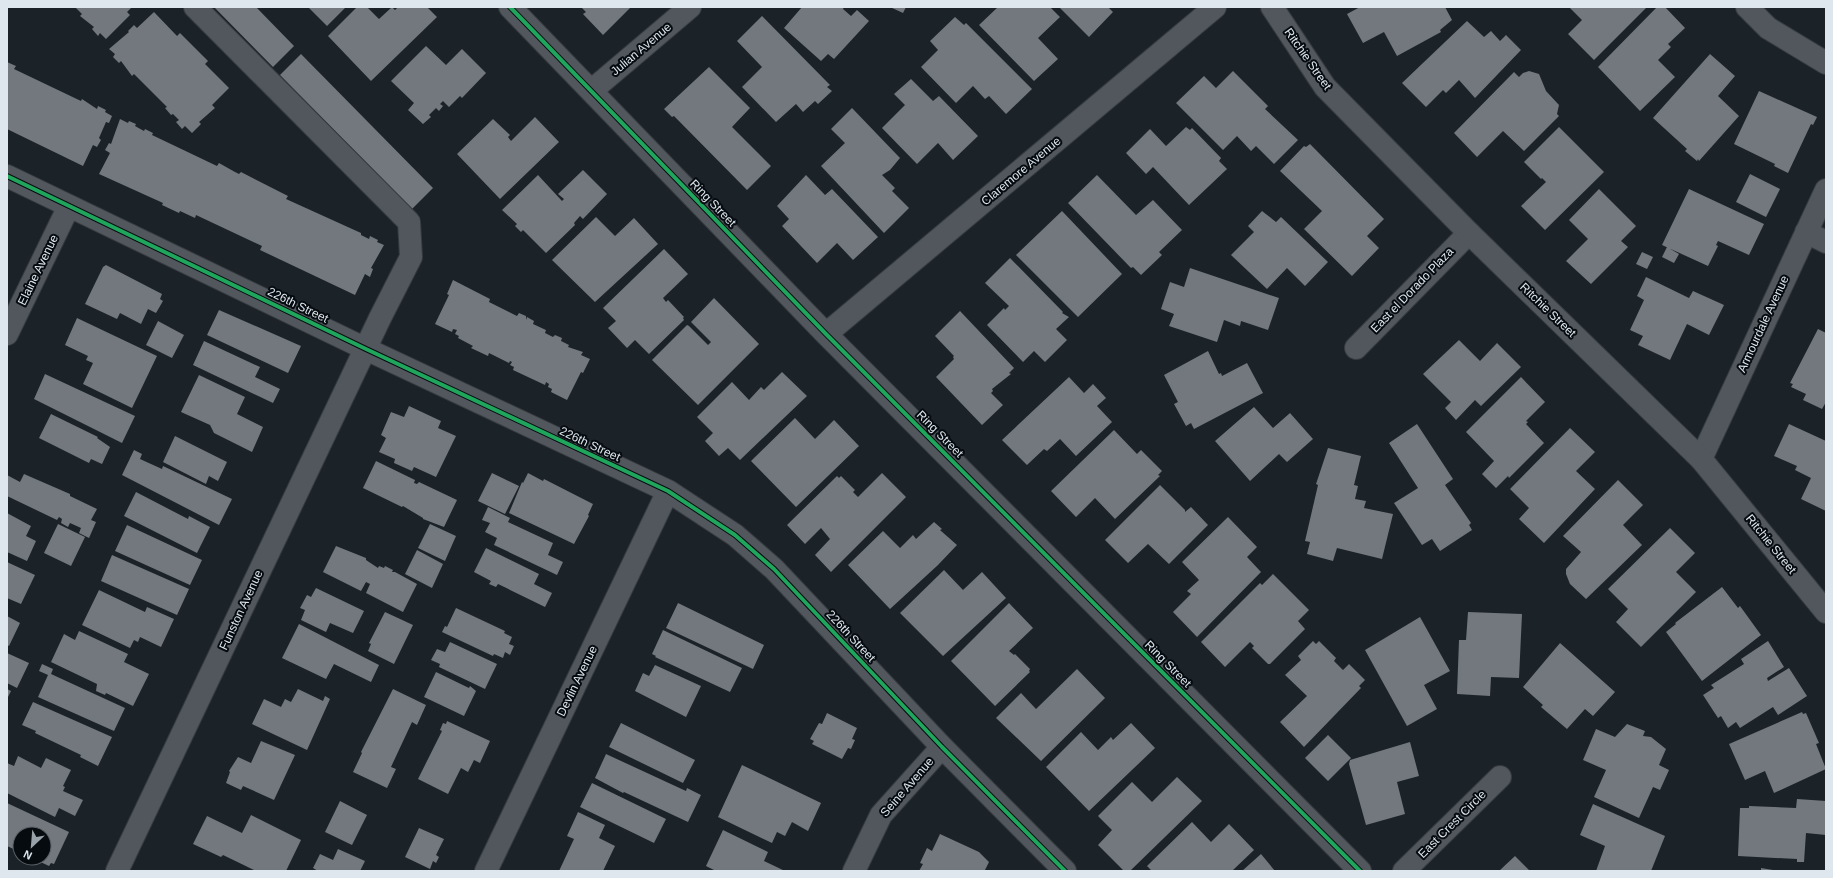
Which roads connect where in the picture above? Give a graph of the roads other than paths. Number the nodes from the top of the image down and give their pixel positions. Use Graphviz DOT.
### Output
graph roads {
  1 [pos="195,7"];
  2 [pos="510,7"];
  3 [pos="690,7"];
  4 [pos="1215,7"];
  5 [pos="1272,7"];
  6 [pos="1747,7"];
  7 [pos="1826,63"];
  8 [pos="591,91"];
  9 [pos="7,176"];
  10 [pos="1826,190"];
  11 [pos="69,206"];
  12 [pos="1806,232"];
  13 [pos="1469,233"];
  14 [pos="1826,242"];
  15 [pos="7,334"];
  16 [pos="826,334"];
  17 [pos="1356,348"];
  18 [pos="366,349"];
  19 [pos="1701,459"];
  20 [pos="668,491"];
  21 [pos="1826,612"];
  22 [pos="942,747"];
  23 [pos="1500,777"];
  24 [pos="117,871"];
  25 [pos="486,871"];
  26 [pos="854,871"];
  27 [pos="1065,871"];
  28 [pos="1360,871"];
  29 [pos="1404,871"];
  1 -- 18 [label="street, Funston Avenue"];
  2 -- 8 [label="street, Ring Street"];
  3 -- 8 [label="street, Julian Avenue"];
  4 -- 16 [label="street, Claremore Avenue"];
  5 -- 13 [label="street, Ritchie Street"];
  6 -- 7 [label="street"];
  8 -- 16 [label="street, Ring Street"];
  9 -- 11 [label="street, 226th Street"];
  10 -- 12 [label="street, Armourdale Avenue"];
  11 -- 15 [label="street, Elaine Avenue"];
  11 -- 18 [label="street, 226th Street"];
  12 -- 14 [label="street"];
  12 -- 19 [label="street, Armourdale Avenue"];
  13 -- 17 [label="street, East el Dorado Plaza"];
  13 -- 19 [label="street, Ritchie Street"];
  16 -- 28 [label="street, Ring Street"];
  18 -- 20 [label="street, 226th Street"];
  18 -- 24 [label="street, Funston Avenue"];
  19 -- 21 [label="street, Ritchie Street"];
  20 -- 22 [label="street, 226th Street"];
  20 -- 25 [label="street, Devlin Avenue"];
  22 -- 26 [label="street, Seine Avenue"];
  22 -- 27 [label="street, 226th Street"];
  23 -- 29 [label="street, East Crest Circle"];
}
